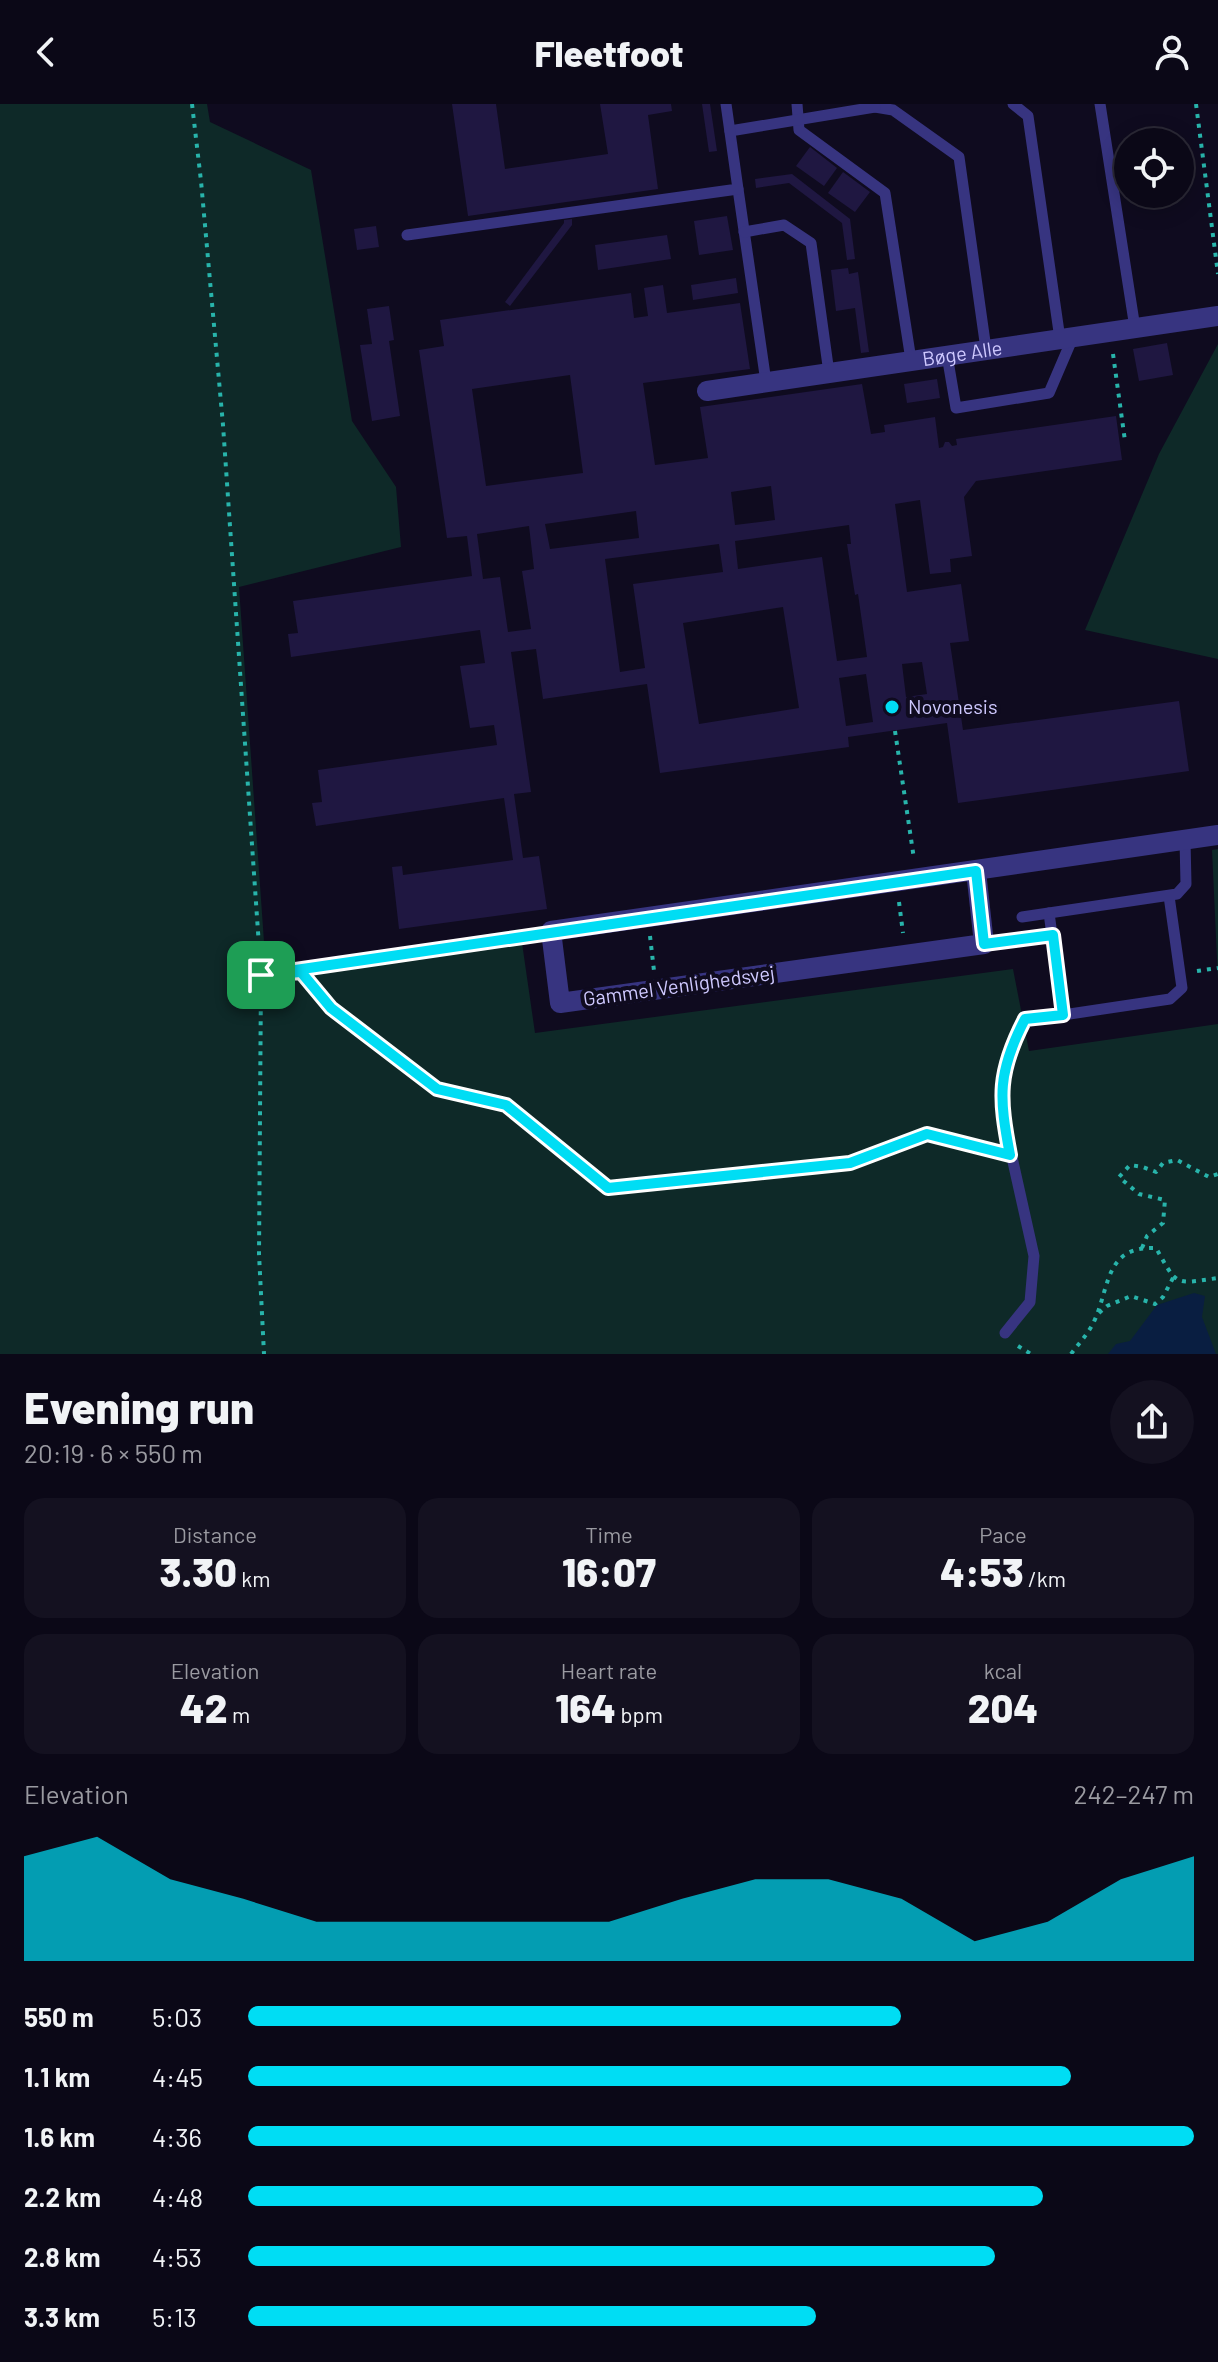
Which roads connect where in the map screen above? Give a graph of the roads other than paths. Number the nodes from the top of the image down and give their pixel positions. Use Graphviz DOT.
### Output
graph roads {
  1 [pos="726,104"];
  2 [pos="797,104"];
  3 [pos="1013,104"];
  4 [pos="1100,104"];
  5 [pos="875,106"];
  6 [pos="799,120"];
  7 [pos="730,131"];
  8 [pos="738,189"];
  9 [pos="744,232"];
  10 [pos="407,235"];
  11 [pos="1218,316"];
  12 [pos="1135,328"];
  13 [pos="1067,338"];
  14 [pos="986,349"];
  15 [pos="947,355"];
  16 [pos="911,360"];
  17 [pos="829,373"];
  18 [pos="766,382"];
  19 [pos="707,391"];
  20 [pos="1218,835"];
  21 [pos="1185,840"];
  22 [pos="976,871"];
  23 [pos="1169,896"];
  24 [pos="1049,913"];
  25 [pos="1022,917"];
  26 [pos="1053,935"];
  27 [pos="984,944"];
  28 [pos="1063,1015"];
  29 [pos="1005,1333"];
  1 -- 7 [label="lane"];
  2 -- 6 [label="lane"];
  3 -- 13 [label="lane"];
  4 -- 12 [label="lane"];
  5 -- 6 [label="lane"];
  5 -- 14 [label="lane"];
  6 -- 7 [label="lane"];
  6 -- 16 [label="lane"];
  7 -- 8 [label="lane"];
  8 -- 9 [label="lane"];
  8 -- 10 [label="lane"];
  9 -- 17 [label="lane"];
  9 -- 18 [label="lane"];
  11 -- 12 [label="street, Bøge Alle"];
  12 -- 13 [label="street, Bøge Alle"];
  13 -- 14 [label="street, Bøge Alle"];
  13 -- 15 [label="lane"];
  14 -- 15 [label="street, Bøge Alle"];
  15 -- 16 [label="street, Bøge Alle"];
  16 -- 17 [label="street, Bøge Alle"];
  17 -- 18 [label="street, Bøge Alle"];
  18 -- 19 [label="street, Bøge Alle"];
  20 -- 21 [label="street"];
  21 -- 22 [label="street"];
  21 -- 23 [label="lane"];
  22 -- 27 [label="street"];
  22 -- 27 [label="street, Gammel Venlighedsvej"];
  23 -- 24 [label="lane"];
  23 -- 28 [label="lane"];
  24 -- 25 [label="lane"];
  24 -- 26 [label="lane"];
  26 -- 27 [label="lane"];
  26 -- 28 [label="lane"];
  28 -- 29 [label="lane"];
}
